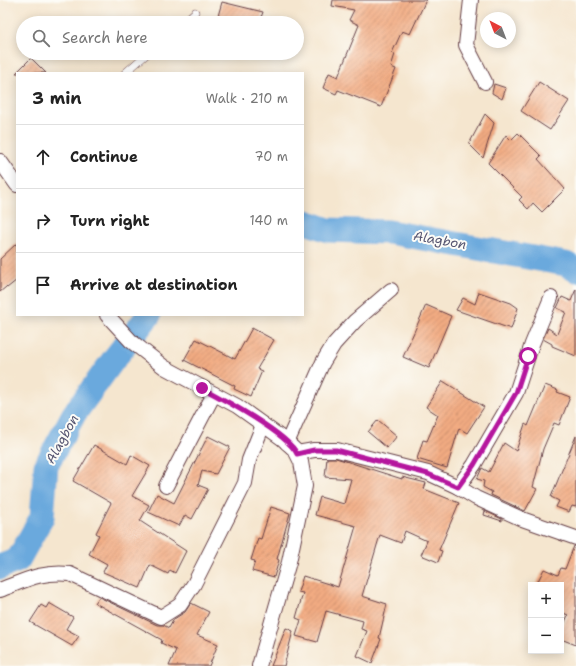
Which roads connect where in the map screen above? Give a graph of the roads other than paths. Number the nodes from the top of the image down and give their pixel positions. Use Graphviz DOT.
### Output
graph roads {
  1 [pos="471,0"];
  2 [pos="195,12"];
  3 [pos="191,16"];
  4 [pos="140,60"];
  5 [pos="126,72"];
  6 [pos="485,82"];
  7 [pos="0,161"];
  8 [pos="16,183"];
  9 [pos="391,290"];
  10 [pos="551,298"];
  11 [pos="108,316"];
  12 [pos="214,394"];
  13 [pos="263,425"];
  14 [pos="287,443"];
  15 [pos="297,454"];
  16 [pos="166,486"];
  17 [pos="458,487"];
  18 [pos="576,538"];
  19 [pos="0,590"];
  20 [pos="260,666"];
  1 -- 6 [label="street"];
  2 -- 3 [label="lane"];
  4 -- 5 [label="lane"];
  7 -- 8 [label="street"];
  9 -- 14 [label="street"];
  10 -- 17 [label="street"];
  11 -- 12 [label="street"];
  12 -- 13 [label="street"];
  12 -- 16 [label="street"];
  13 -- 14 [label="street"];
  13 -- 19 [label="street"];
  14 -- 15 [label="street"];
  15 -- 17 [label="street"];
  15 -- 20 [label="street"];
  17 -- 18 [label="street"];
}
